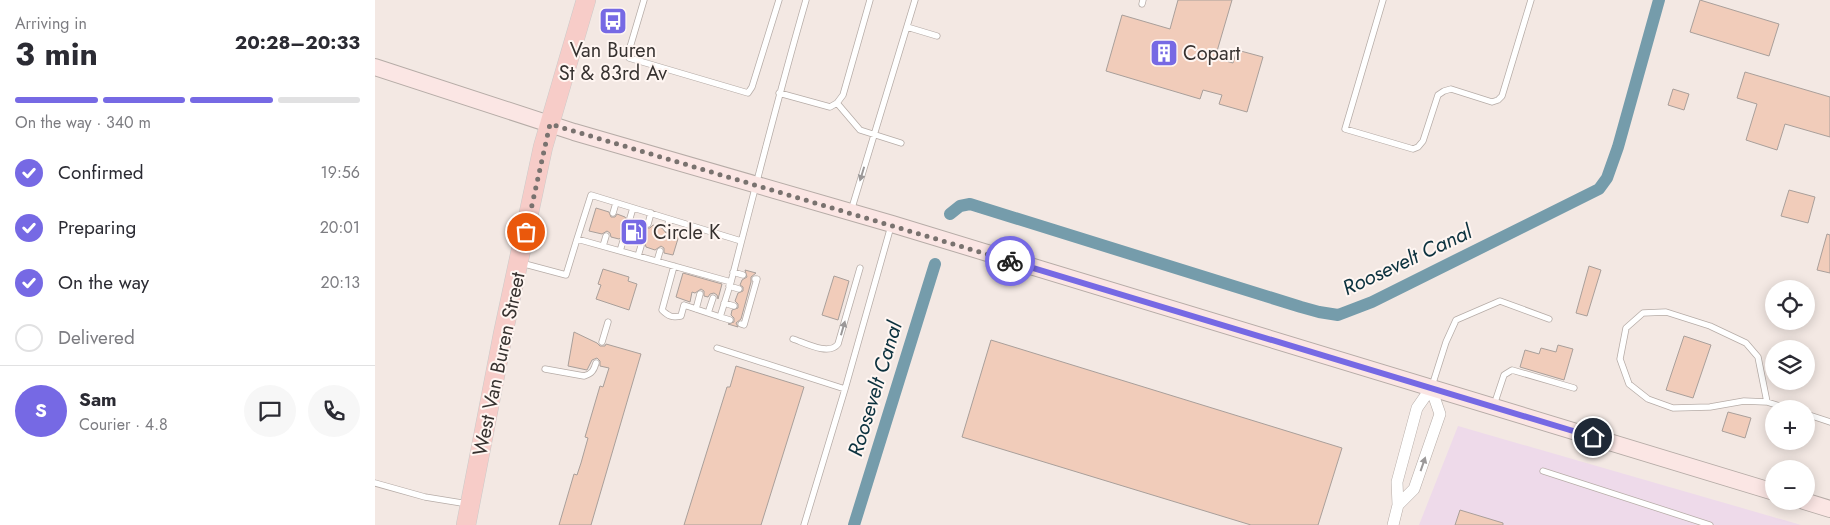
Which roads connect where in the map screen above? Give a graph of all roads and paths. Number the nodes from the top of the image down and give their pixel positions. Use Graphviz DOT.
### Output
graph roads {
  1 [pos="587,0"];
  2 [pos="644,0"];
  3 [pos="779,0"];
  4 [pos="806,0"];
  5 [pos="870,0"];
  6 [pos="915,0"];
  7 [pos="1383,0"];
  8 [pos="1531,0"];
  9 [pos="907,27"];
  10 [pos="937,36"];
  11 [pos="375,67"];
  12 [pos="779,93"];
  13 [pos="837,102"];
  14 [pos="550,124"];
  15 [pos="874,134"];
  16 [pos="901,143"];
  17 [pos="757,185"];
  18 [pos="616,203"];
  19 [pos="633,208"];
  20 [pos="613,213"];
  21 [pos="651,213"];
  22 [pos="851,213"];
  23 [pos="630,218"];
  24 [pos="669,219"];
  25 [pos="648,224"];
  26 [pos="892,224"];
  27 [pos="667,229"];
  28 [pos="606,236"];
  29 [pos="577,238"];
  30 [pos="741,240"];
  31 [pos="623,241"];
  32 [pos="603,246"];
  33 [pos="641,246"];
  34 [pos="620,251"];
  35 [pos="660,251"];
  36 [pos="638,256"];
  37 [pos="657,261"];
  38 [pos="519,263"];
  39 [pos="674,266"];
  40 [pos="860,268"];
  41 [pos="733,272"];
  42 [pos="743,275"];
  43 [pos="755,279"];
  44 [pos="730,284"];
  45 [pos="739,289"];
  46 [pos="700,294"];
  47 [pos="713,298"];
  48 [pos="724,303"];
  49 [pos="734,306"];
  50 [pos="696,309"];
  51 [pos="708,313"];
  52 [pos="720,317"];
  53 [pos="1549,319"];
  54 [pos="730,320"];
  55 [pos="607,322"];
  56 [pos="741,324"];
  57 [pos="793,339"];
  58 [pos="602,342"];
  59 [pos="717,348"];
  60 [pos="596,363"];
  61 [pos="545,369"];
  62 [pos="1431,388"];
  63 [pos="1574,388"];
  64 [pos="845,389"];
  65 [pos="1767,402"];
  66 [pos="1493,407"];
  67 [pos="1815,417"];
  68 [pos="1830,422"];
  69 [pos="1543,471"];
  70 [pos="375,483"];
  71 [pos="1765,489"];
  72 [pos="1815,504"];
  73 [pos="470,505"];
  74 [pos="1398,505"];
  75 [pos="1830,509"];
  76 [pos="466,525"];
  77 [pos="804,525"];
  78 [pos="1393,525"];
  79 [pos="1710,525"];
  1 -- 14 [label="main road, West Van Buren Street"];
  2 -- 3 [label="lane"];
  4 -- 12 [label="lane"];
  5 -- 13 [label="lane"];
  6 -- 9 [label="lane"];
  7 -- 8 [label="lane"];
  9 -- 10 [label="lane"];
  9 -- 15 [label="lane"];
  11 -- 14 [label="main road"];
  12 -- 13 [label="lane"];
  12 -- 17 [label="lane"];
  13 -- 15 [label="lane"];
  14 -- 17 [label="main road"];
  14 -- 38 [label="main road, West Van Buren Street"];
  15 -- 16 [label="lane"];
  15 -- 22 [label="lane, one-way"];
  17 -- 22 [label="main road"];
  17 -- 30 [label="lane"];
  18 -- 19 [label="lane"];
  18 -- 20 [label="lane"];
  18 -- 29 [label="lane"];
  19 -- 21 [label="lane"];
  19 -- 23 [label="lane"];
  21 -- 24 [label="lane"];
  21 -- 25 [label="lane"];
  22 -- 26 [label="main road"];
  24 -- 27 [label="lane"];
  24 -- 30 [label="lane"];
  26 -- 62 [label="main road"];
  26 -- 64 [label="lane"];
  28 -- 32 [label="lane"];
  29 -- 32 [label="lane"];
  29 -- 38 [label="lane"];
  30 -- 41 [label="lane"];
  31 -- 34 [label="lane"];
  32 -- 34 [label="lane"];
  33 -- 36 [label="lane"];
  34 -- 36 [label="lane"];
  35 -- 37 [label="lane"];
  36 -- 37 [label="lane"];
  37 -- 39 [label="lane"];
  38 -- 73 [label="main road, West Van Buren Street"];
  39 -- 44 [label="lane"];
  39 -- 50 [label="lane"];
  57 -- 40 [label="lane, one-way"];
  41 -- 42 [label="lane"];
  41 -- 44 [label="lane"];
  43 -- 56 [label="lane"];
  44 -- 45 [label="lane"];
  44 -- 48 [label="lane"];
  46 -- 50 [label="lane"];
  47 -- 51 [label="lane"];
  48 -- 49 [label="lane"];
  48 -- 52 [label="lane"];
  50 -- 51 [label="lane"];
  51 -- 52 [label="lane"];
  52 -- 54 [label="lane"];
  53 -- 62 [label="lane"];
  55 -- 58 [label="lane"];
  59 -- 64 [label="lane"];
  60 -- 61 [label="lane"];
  62 -- 66 [label="main road"];
  62 -- 74 [label="street"];
  74 -- 62 [label="street, one-way"];
  63 -- 66 [label="lane"];
  64 -- 77 [label="lane"];
  65 -- 65 [label="lane"];
  66 -- 71 [label="main road"];
  67 -- 68 [label="lane"];
  69 -- 79 [label="lane"];
  70 -- 73 [label="lane"];
  72 -- 75 [label="main road"];
  73 -- 76 [label="main road, West Van Buren Street"];
  74 -- 78 [label="street"];
}
